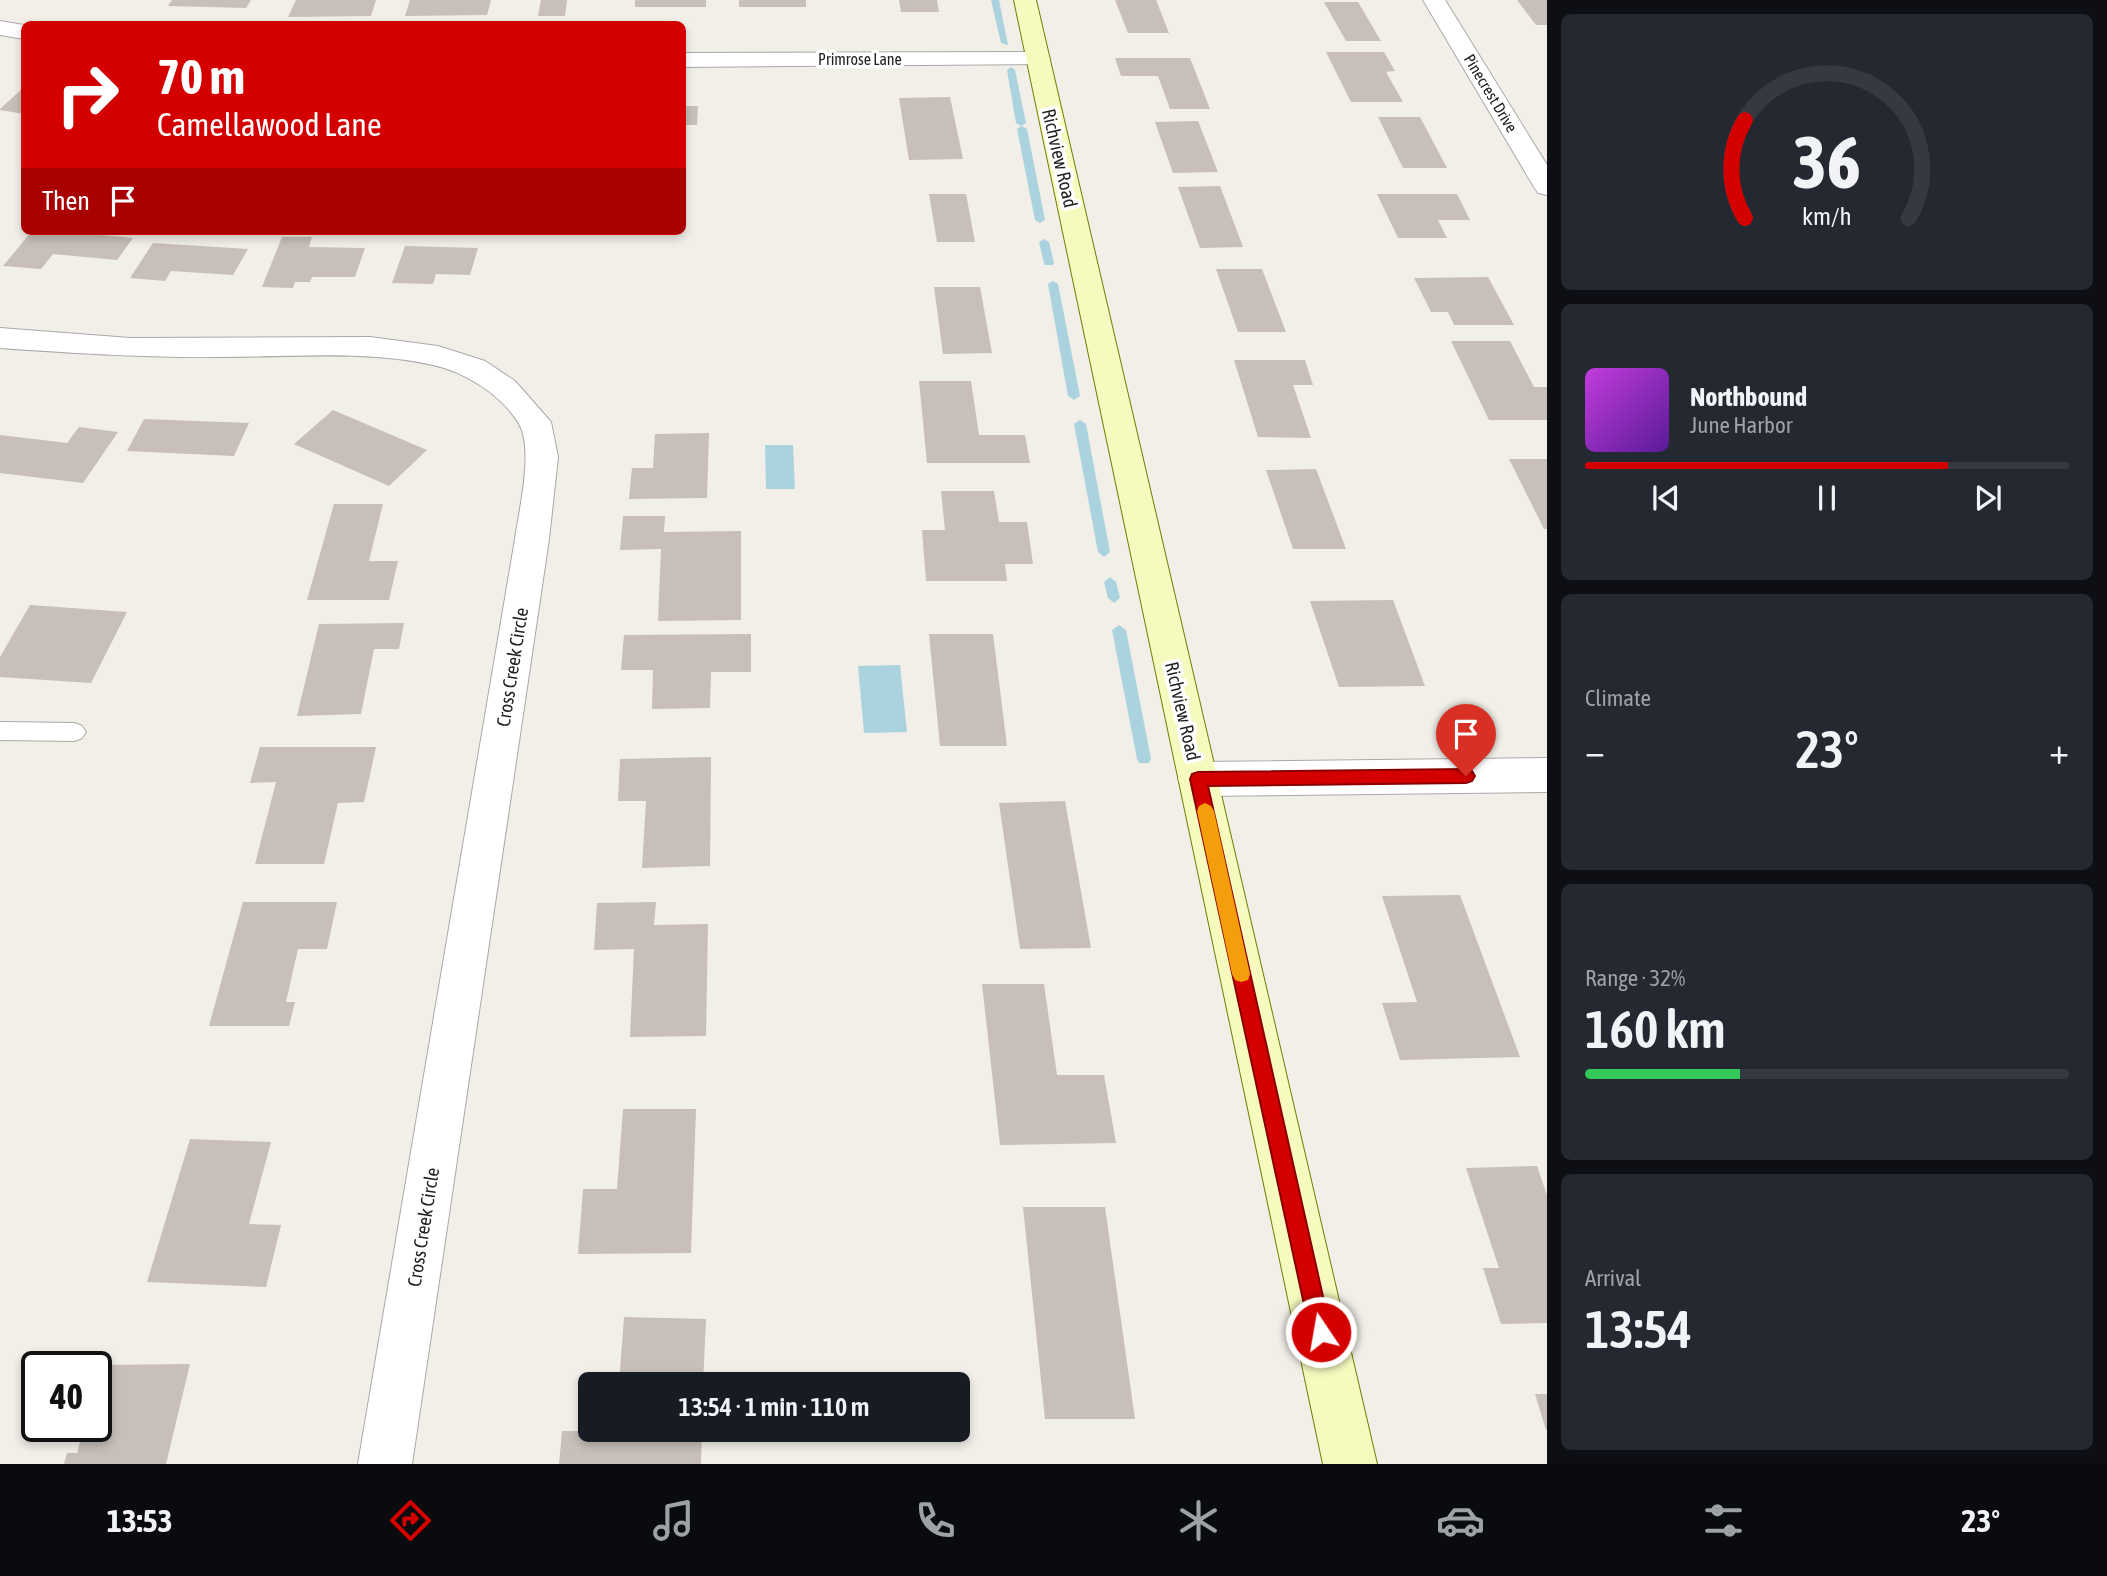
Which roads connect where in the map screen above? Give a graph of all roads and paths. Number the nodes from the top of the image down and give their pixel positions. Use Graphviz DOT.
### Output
graph roads {
  1 [pos="1026,0"];
  2 [pos="1434,0"];
  3 [pos="0,28"];
  4 [pos="21,32"];
  5 [pos="1038,59"];
  6 [pos="686,60"];
  7 [pos="1547,187"];
  8 [pos="0,338"];
  9 [pos="0,731"];
  10 [pos="75,732"];
  11 [pos="1547,775"];
  12 [pos="1198,779"];
  13 [pos="385,1464"];
  14 [pos="1350,1464"];
  1 -- 5 [label="street, Richview Road"];
  2 -- 7 [label="street, Pinecrest Drive"];
  3 -- 4 [label="street"];
  5 -- 6 [label="street, Primrose Lane"];
  5 -- 12 [label="street, Richview Road"];
  8 -- 13 [label="street, Cross Creek Circle"];
  9 -- 10 [label="lane"];
  11 -- 12 [label="street"];
  12 -- 14 [label="street, Richview Road"];
}
